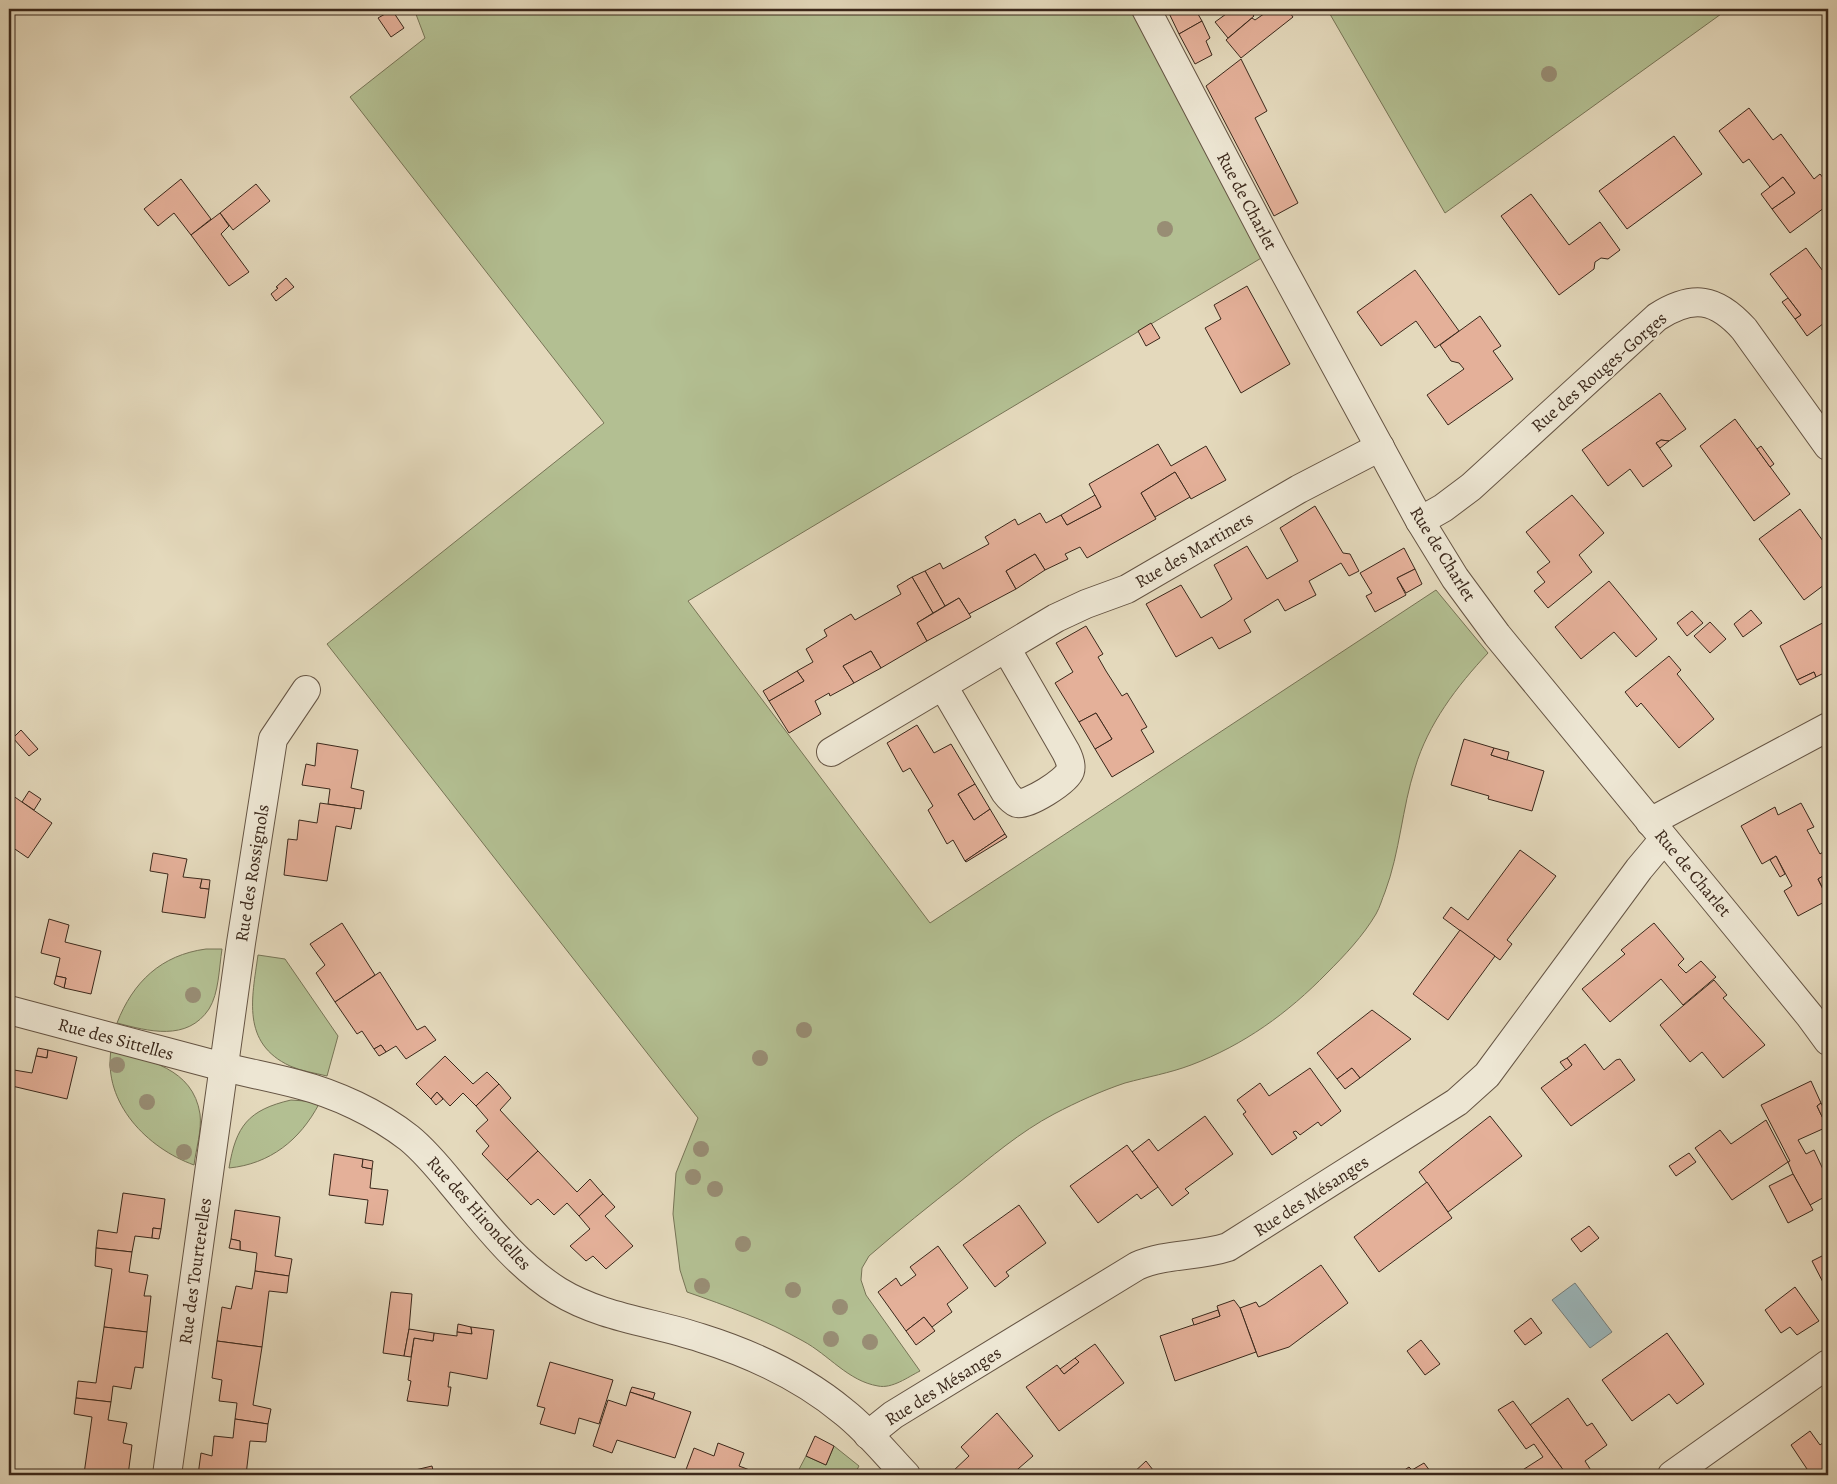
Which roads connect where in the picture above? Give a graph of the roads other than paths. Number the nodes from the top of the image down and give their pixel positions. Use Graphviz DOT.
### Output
graph roads {
  1 [pos="1146,9"];
  2 [pos="1828,446"];
  3 [pos="1380,447"];
  4 [pos="1420,521"];
  5 [pos="1006,648"];
  6 [pos="944,686"];
  7 [pos="306,690"];
  8 [pos="1828,727"];
  9 [pos="831,752"];
  10 [pos="1657,830"];
  11 [pos="9,1010"];
  12 [pos="1828,1042"];
  13 [pos="223,1067"];
  14 [pos="1828,1364"];
  15 [pos="868,1435"];
  16 [pos="167,1475"];
  17 [pos="906,1475"];
  18 [pos="1672,1475"];
  1 -- 3 [label="street, Rue de Charlet"];
  2 -- 4 [label="street, Rue des Rouges-Gorges"];
  3 -- 4 [label="street, Rue de Charlet"];
  3 -- 5 [label="street, Rue des Martinets"];
  4 -- 10 [label="street, Rue de Charlet"];
  5 -- 6 [label="street, Rue des Martinets"];
  5 -- 6 [label="street"];
  6 -- 9 [label="street, Rue des Martinets"];
  7 -- 13 [label="street, Rue des Rossignols"];
  8 -- 10 [label="street"];
  10 -- 12 [label="street, Rue de Charlet"];
  10 -- 15 [label="street, Rue des Mésanges"];
  11 -- 13 [label="street, Rue des Sittelles"];
  13 -- 15 [label="street, Rue des Hirondelles"];
  13 -- 16 [label="street, Rue des Tourterelles"];
  14 -- 18 [label="street"];
  15 -- 17 [label="street, Rue des Hirondelles"];
}
